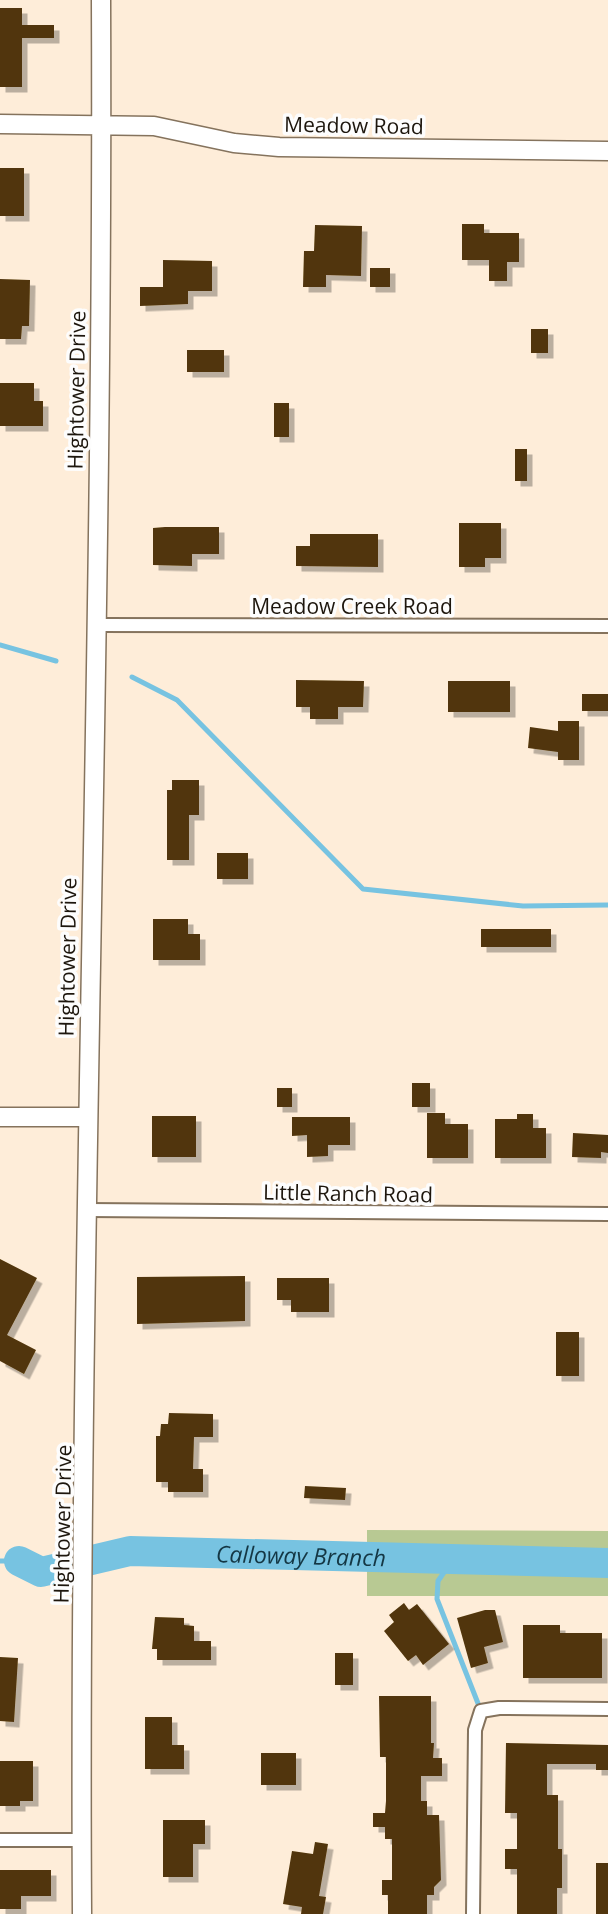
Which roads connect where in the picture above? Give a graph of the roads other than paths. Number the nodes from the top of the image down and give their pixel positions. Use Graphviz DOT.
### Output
graph roads {
  1 [pos="101,0"];
  2 [pos="0,124"];
  3 [pos="102,124"];
  4 [pos="608,151"];
  5 [pos="96,625"];
  6 [pos="608,626"];
  7 [pos="0,1117"];
  8 [pos="87,1117"];
  9 [pos="87,1210"];
  10 [pos="608,1214"];
  11 [pos="608,1709"];
  12 [pos="0,1840"];
  13 [pos="82,1840"];
  14 [pos="82,1914"];
  15 [pos="473,1914"];
  1 -- 3 [label="street, Hightower Drive"];
  2 -- 3 [label="street, Meadow Road"];
  3 -- 4 [label="street, Meadow Road"];
  3 -- 5 [label="street, Hightower Drive"];
  5 -- 6 [label="street, Meadow Creek Road"];
  5 -- 8 [label="street, Hightower Drive"];
  7 -- 8 [label="street"];
  8 -- 9 [label="street, Hightower Drive"];
  9 -- 10 [label="street, Little Ranch Road"];
  9 -- 13 [label="street, Hightower Drive"];
  11 -- 15 [label="street"];
  12 -- 13 [label="street"];
  13 -- 14 [label="street, Hightower Drive"];
}
